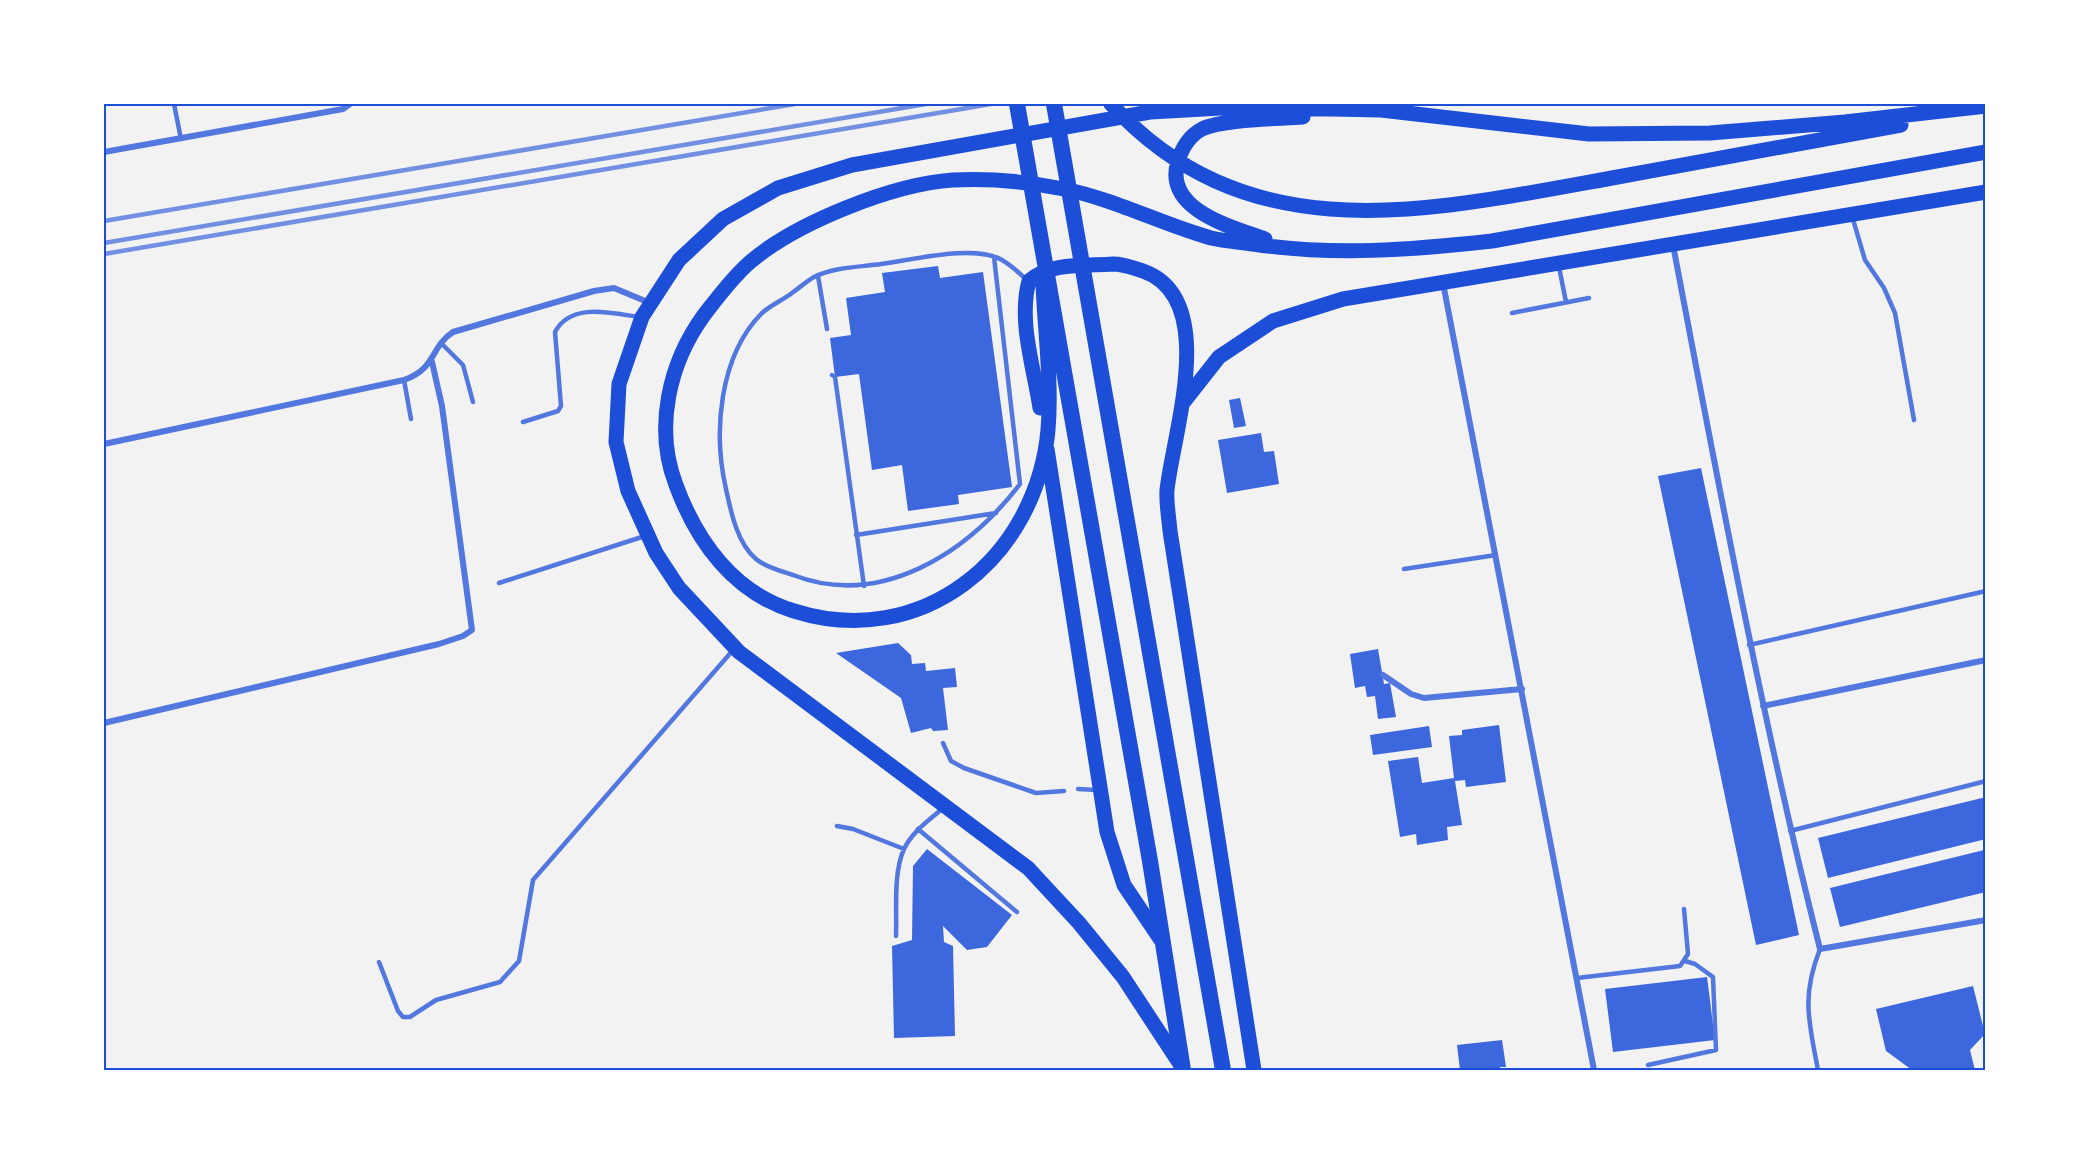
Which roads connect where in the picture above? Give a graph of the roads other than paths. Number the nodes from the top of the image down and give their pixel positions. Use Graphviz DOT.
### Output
graph roads {
  1 [pos="174,104"];
  2 [pos="350,104"];
  3 [pos="1017,104"];
  4 [pos="1054,104"];
  5 [pos="1111,104"];
  6 [pos="1986,108"];
  7 [pos="1381,110"];
  8 [pos="181,140"];
  9 [pos="104,152"];
  10 [pos="1986,152"];
  11 [pos="1986,192"];
  12 [pos="1852,216"];
  13 [pos="1672,243"];
  14 [pos="1041,246"];
  15 [pos="1297,251"];
  16 [pos="994,257"];
  17 [pos="1559,263"];
  18 [pos="818,276"];
  19 [pos="1029,281"];
  20 [pos="1443,282"];
  21 [pos="1589,298"];
  22 [pos="1566,302"];
  23 [pos="651,303"];
  24 [pos="1512,313"];
  25 [pos="642,317"];
  26 [pos="826,329"];
  27 [pos="441,343"];
  28 [pos="432,362"];
  29 [pos="832,375"];
  30 [pos="404,380"];
  31 [pos="473,402"];
  32 [pos="1182,404"];
  33 [pos="411,419"];
  34 [pos="1914,420"];
  35 [pos="523,422"];
  36 [pos="104,444"];
  37 [pos="996,513"];
  38 [pos="647,535"];
  39 [pos="856,535"];
  40 [pos="1496,555"];
  41 [pos="1404,569"];
  42 [pos="499,583"];
  43 [pos="864,586"];
  44 [pos="1986,591"];
  45 [pos="1749,645"];
  46 [pos="735,648"];
  47 [pos="1986,660"];
  48 [pos="1383,675"];
  49 [pos="1522,690"];
  50 [pos="1763,706"];
  51 [pos="104,723"];
  52 [pos="943,742"];
  53 [pos="1986,781"];
  54 [pos="1078,789"];
  55 [pos="1100,790"];
  56 [pos="1064,791"];
  57 [pos="947,805"];
  58 [pos="837,826"];
  59 [pos="918,829"];
  60 [pos="1790,831"];
  61 [pos="904,849"];
  62 [pos="1683,909"];
  63 [pos="1017,912"];
  64 [pos="1986,920"];
  65 [pos="897,936"];
  66 [pos="1161,940"];
  67 [pos="1820,949"];
  68 [pos="1685,961"];
  69 [pos="379,962"];
  70 [pos="1577,978"];
  71 [pos="1648,1065"];
  72 [pos="1182,1069"];
  73 [pos="1223,1071"];
  74 [pos="1254,1071"];
  75 [pos="1593,1071"];
  76 [pos="1818,1071"];
  1 -- 8 [label="lane"];
  2 -- 8 [label="street"];
  3 -- 14 [label="highway"];
  4 -- 73 [label="highway"];
  5 -- 6 [label="main road"];
  6 -- 7 [label="main road"];
  7 -- 15 [label="main road"];
  7 -- 23 [label="main road"];
  8 -- 9 [label="street"];
  10 -- 15 [label="main road"];
  11 -- 12 [label="main road"];
  12 -- 13 [label="main road"];
  12 -- 34 [label="lane"];
  13 -- 17 [label="main road"];
  13 -- 45 [label="street"];
  14 -- 15 [label="main road"];
  14 -- 66 [label="highway"];
  16 -- 18 [label="lane"];
  16 -- 19 [label="lane"];
  16 -- 37 [label="lane"];
  17 -- 20 [label="main road"];
  17 -- 22 [label="lane"];
  18 -- 26 [label="lane"];
  18 -- 43 [label="lane"];
  19 -- 32 [label="main road"];
  19 -- 55 [label="main road"];
  20 -- 32 [label="main road"];
  20 -- 40 [label="street"];
  21 -- 22 [label="lane"];
  22 -- 24 [label="lane"];
  23 -- 25 [label="main road"];
  23 -- 27 [label="street"];
  25 -- 35 [label="lane"];
  25 -- 38 [label="main road"];
  27 -- 28 [label="street"];
  27 -- 31 [label="lane"];
  28 -- 30 [label="street"];
  28 -- 51 [label="street"];
  29 -- 39 [label="lane"];
  30 -- 33 [label="lane"];
  30 -- 36 [label="street"];
  32 -- 74 [label="main road"];
  37 -- 39 [label="lane"];
  37 -- 43 [label="lane"];
  38 -- 42 [label="lane"];
  38 -- 46 [label="main road"];
  39 -- 43 [label="lane"];
  40 -- 41 [label="lane"];
  40 -- 49 [label="street"];
  44 -- 45 [label="lane"];
  45 -- 50 [label="street"];
  46 -- 57 [label="main road"];
  46 -- 69 [label="lane"];
  47 -- 50 [label="street"];
  48 -- 49 [label="street"];
  49 -- 70 [label="street"];
  50 -- 60 [label="street"];
  52 -- 56 [label="lane"];
  53 -- 60 [label="lane"];
  54 -- 55 [label="lane"];
  55 -- 66 [label="main road"];
  57 -- 59 [label="lane"];
  57 -- 72 [label="main road"];
  58 -- 61 [label="lane"];
  59 -- 61 [label="lane"];
  59 -- 63 [label="lane"];
  60 -- 67 [label="street"];
  61 -- 65 [label="lane"];
  62 -- 68 [label="lane"];
  64 -- 67 [label="street"];
  66 -- 72 [label="highway"];
  67 -- 76 [label="lane"];
  68 -- 70 [label="lane"];
  68 -- 71 [label="lane"];
  70 -- 75 [label="street"];
}
